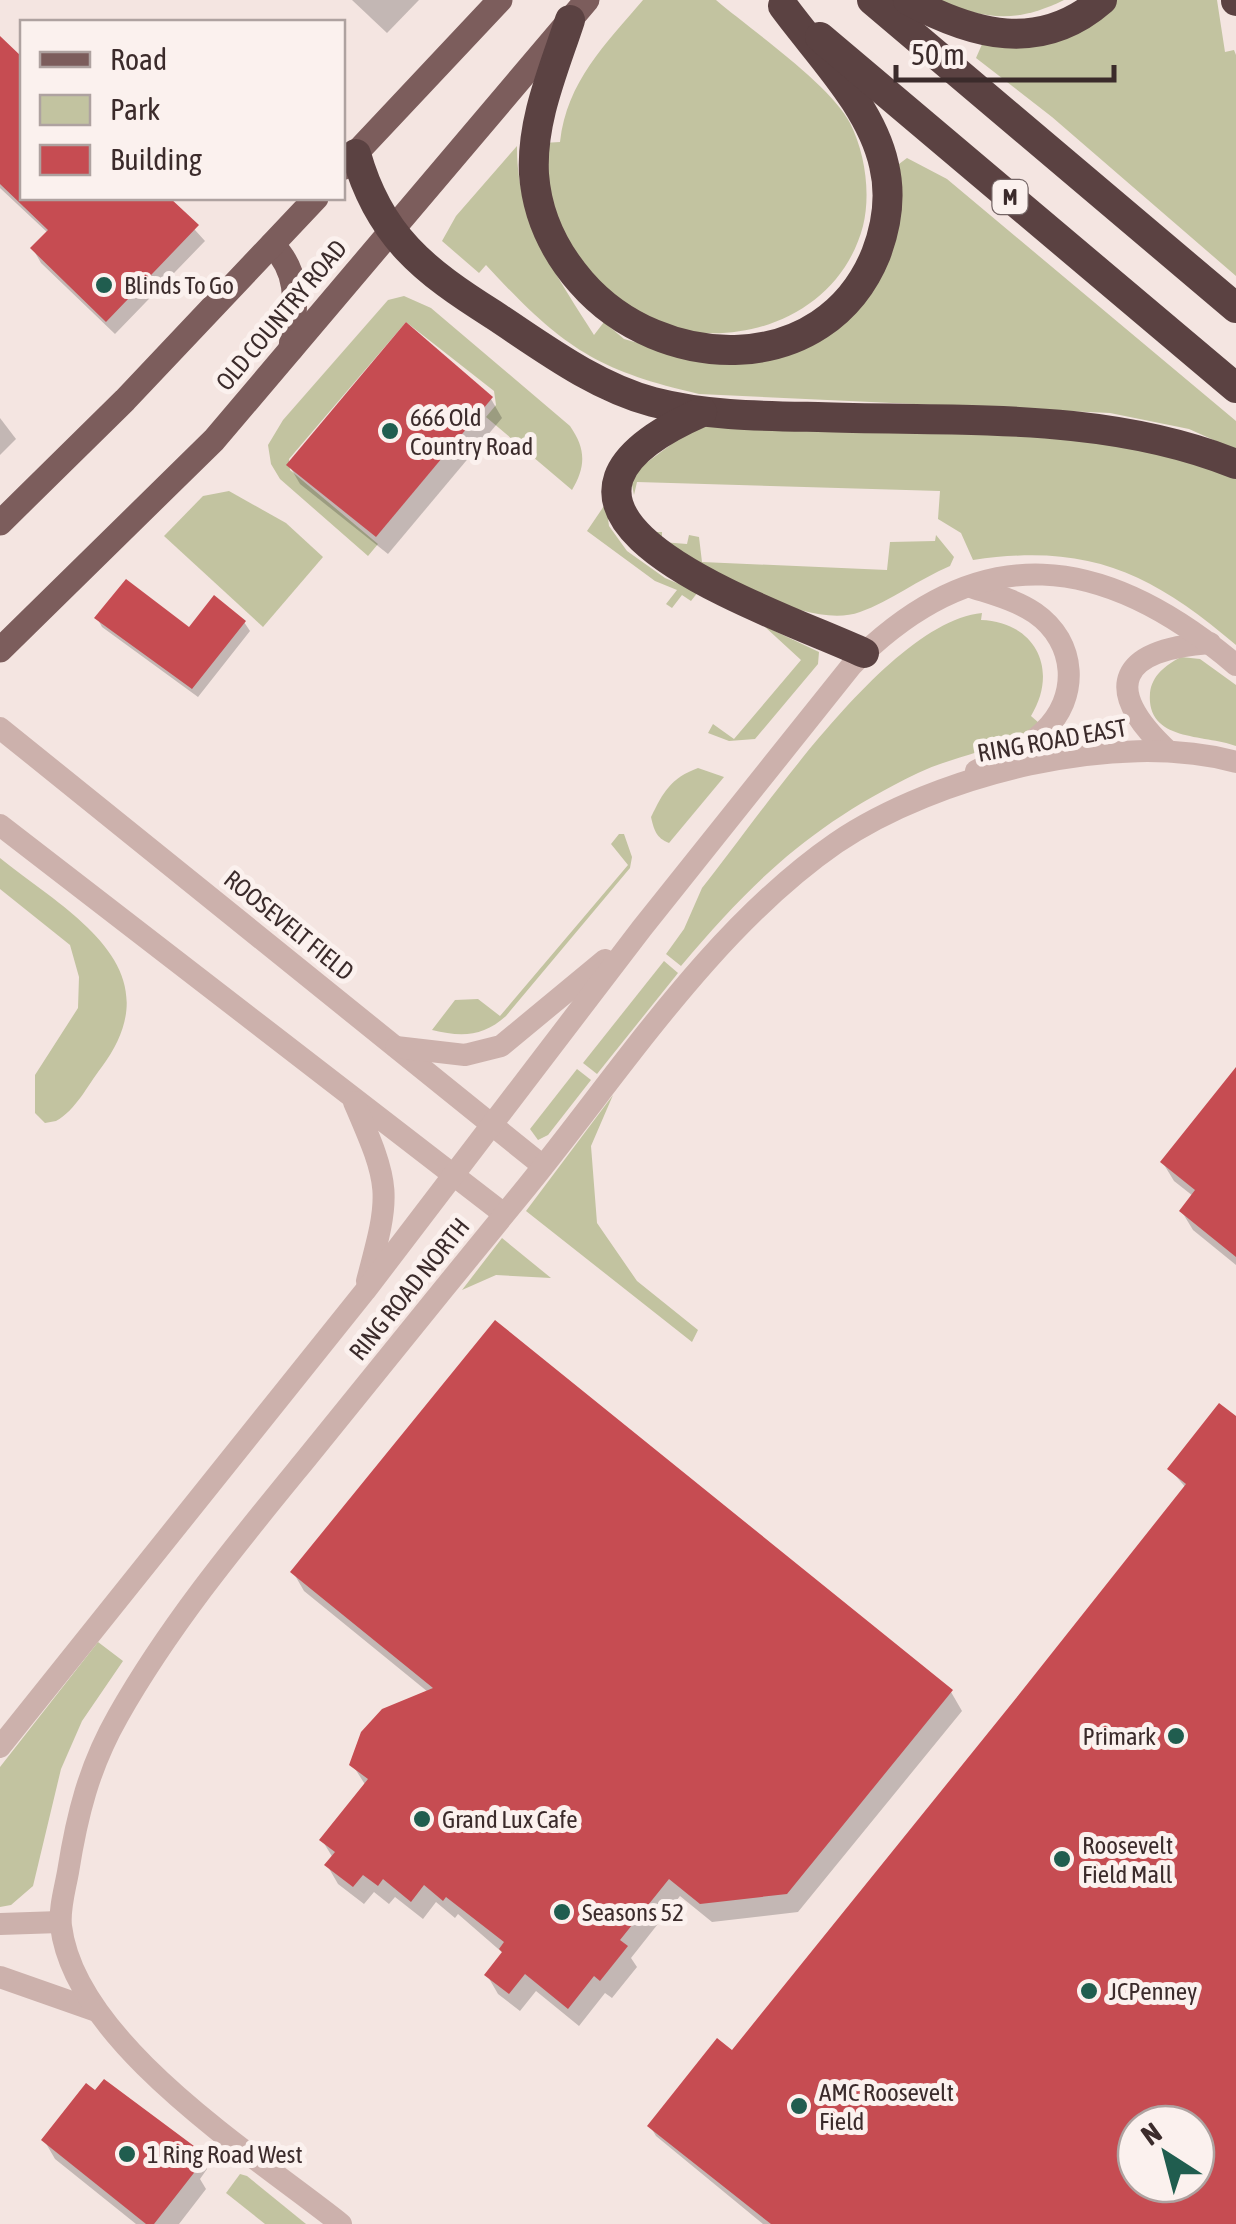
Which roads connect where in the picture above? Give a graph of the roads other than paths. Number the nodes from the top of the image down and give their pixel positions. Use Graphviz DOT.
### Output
graph roads {
  1 [pos="500,0"];
  2 [pos="872,0"];
  3 [pos="908,0"];
  4 [pos="1102,0"];
  5 [pos="779,3"];
  6 [pos="578,10"];
  7 [pos="349,161"];
  8 [pos="314,200"];
  9 [pos="391,233"];
  10 [pos="272,245"];
  11 [pos="1236,308"];
  12 [pos="291,349"];
  13 [pos="1236,388"];
  14 [pos="702,412"];
  15 [pos="1236,464"];
  16 [pos="0,523"];
  17 [pos="970,587"];
  18 [pos="1210,643"];
  19 [pos="0,650"];
  20 [pos="864,653"];
  21 [pos="1236,665"];
  22 [pos="0,728"];
  23 [pos="1168,751"];
  24 [pos="1236,762"];
  25 [pos="938,791"];
  26 [pos="0,825"];
  27 [pos="642,928"];
  28 [pos="396,1047"];
  29 [pos="353,1098"];
  30 [pos="492,1124"];
  31 [pos="544,1166"];
  32 [pos="454,1174"];
  33 [pos="504,1214"];
  34 [pos="365,1291"];
  35 [pos="0,1746"];
  36 [pos="60,1922"];
  37 [pos="0,1924"];
  38 [pos="0,1977"];
  39 [pos="94,2010"];
  40 [pos="341,2224"];
  1 -- 7 [label="main road"];
  2 -- 11 [label="highway, M"];
  3 -- 4 [label="highway"];
  5 -- 6 [label="highway"];
  5 -- 13 [label="highway, M"];
  6 -- 9 [label="main road, OLD COUNTRY ROAD"];
  7 -- 9 [label="highway"];
  8 -- 10 [label="main road, OLD COUNTRY ROAD"];
  9 -- 12 [label="main road, OLD COUNTRY ROAD"];
  9 -- 14 [label="highway"];
  10 -- 12 [label="main road"];
  10 -- 16 [label="main road, OLD COUNTRY ROAD"];
  12 -- 19 [label="main road, OLD COUNTRY ROAD"];
  14 -- 15 [label="highway"];
  14 -- 20 [label="highway"];
  17 -- 18 [label="street"];
  17 -- 20 [label="street"];
  17 -- 25 [label="street"];
  18 -- 21 [label="street"];
  18 -- 23 [label="street"];
  20 -- 27 [label="street, RING ROAD NORTH"];
  22 -- 28 [label="street, ROOSEVELT FIELD"];
  23 -- 24 [label="street, RING ROAD EAST"];
  23 -- 25 [label="street, RING ROAD EAST"];
  25 -- 31 [label="street, RING ROAD NORTH"];
  26 -- 29 [label="street"];
  27 -- 28 [label="street"];
  27 -- 30 [label="street, RING ROAD NORTH"];
  28 -- 30 [label="street, ROOSEVELT FIELD"];
  29 -- 32 [label="street"];
  29 -- 34 [label="street"];
  30 -- 31 [label="street, ROOSEVELT FIELD"];
  30 -- 32 [label="street, RING ROAD NORTH"];
  31 -- 33 [label="street, RING ROAD NORTH"];
  32 -- 33 [label="street"];
  32 -- 34 [label="street, RING ROAD NORTH"];
  33 -- 36 [label="street, RING ROAD NORTH"];
  34 -- 35 [label="street, RING ROAD NORTH"];
  36 -- 37 [label="street"];
  36 -- 39 [label="street, RING ROAD NORTH"];
  38 -- 39 [label="street"];
  39 -- 40 [label="street"];
}
